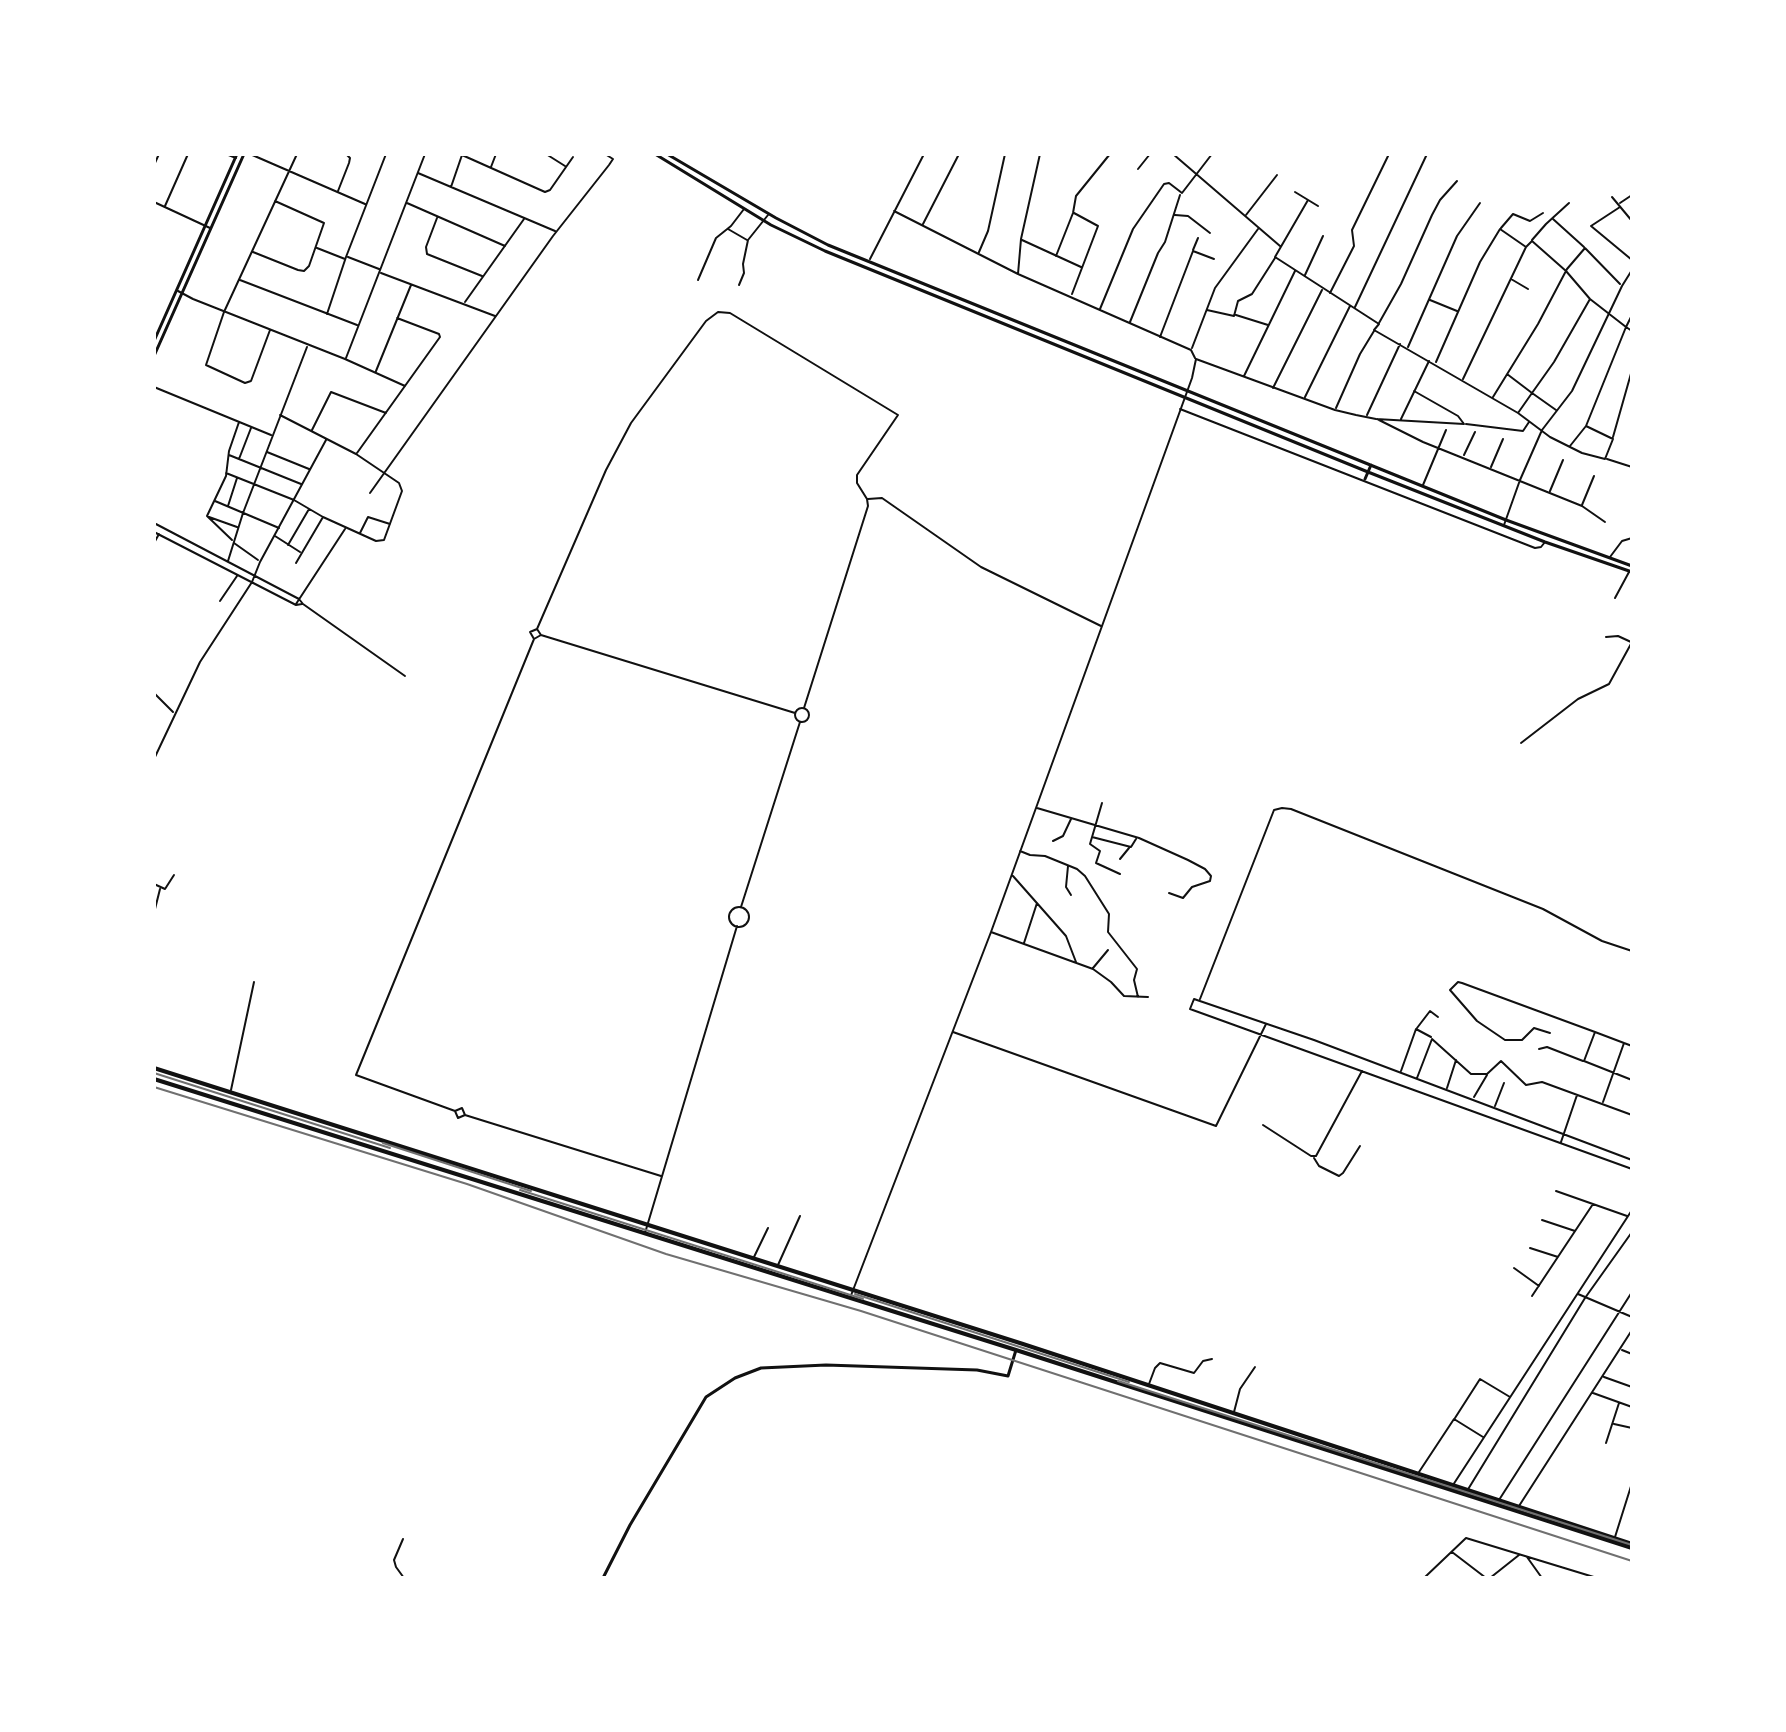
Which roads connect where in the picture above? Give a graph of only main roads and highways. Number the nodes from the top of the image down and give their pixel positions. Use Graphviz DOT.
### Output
graph roads {
  1 [pos="154,1068"];
  2 [pos="154,1079"];
  3 [pos="323,1121"];
  4 [pos="320,1131"];
  5 [pos="1346,1453"];
  6 [pos="1451,1488"];
  7 [pos="1498,1502"];
  8 [pos="1632,1546"];
  1 -- 3 [label="highway"];
  2 -- 4 [label="highway"];
  3 -- 4 [label="highway"];
  3 -- 5 [label="highway"];
  4 -- 5 [label="highway"];
  5 -- 6 [label="highway"];
  5 -- 6 [label="highway"];
  6 -- 7 [label="highway"];
  7 -- 8 [label="highway"];
  7 -- 8 [label="highway"];
}
